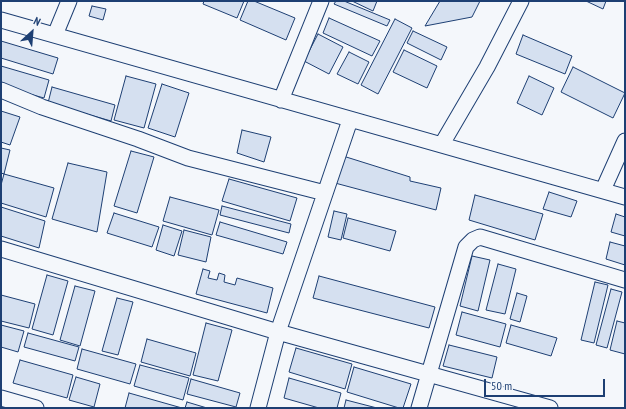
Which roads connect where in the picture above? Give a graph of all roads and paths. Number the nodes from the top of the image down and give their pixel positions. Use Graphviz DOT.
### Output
graph roads {
  1 [pos="69,1"];
  2 [pos="321,1"];
  3 [pos="521,1"];
  4 [pos="1,20"];
  5 [pos="55,35"];
  6 [pos="1,90"];
  7 [pos="281,100"];
  8 [pos="350,120"];
  9 [pos="625,141"];
  10 [pos="442,144"];
  11 [pos="603,190"];
  12 [pos="325,193"];
  13 [pos="625,197"];
  14 [pos="1,249"];
  15 [pos="625,280"];
  16 [pos="278,332"];
  17 [pos="430,375"];
  18 [pos="1,398"];
  19 [pos="36,408"];
  20 [pos="258,408"];
  21 [pos="419,408"];
  22 [pos="550,408"];
  1 -- 5 [label="street"];
  2 -- 7 [label="street"];
  3 -- 10 [label="street"];
  4 -- 5 [label="street"];
  5 -- 7 [label="street"];
  6 -- 12 [label="street"];
  7 -- 8 [label="street"];
  8 -- 10 [label="street"];
  8 -- 12 [label="street"];
  9 -- 11 [label="street"];
  10 -- 11 [label="street"];
  11 -- 13 [label="street"];
  12 -- 16 [label="street"];
  14 -- 16 [label="street"];
  15 -- 17 [label="street"];
  16 -- 17 [label="street"];
  16 -- 20 [label="street"];
  17 -- 21 [label="street"];
  17 -- 22 [label="street"];
  18 -- 19 [label="street"];
}
